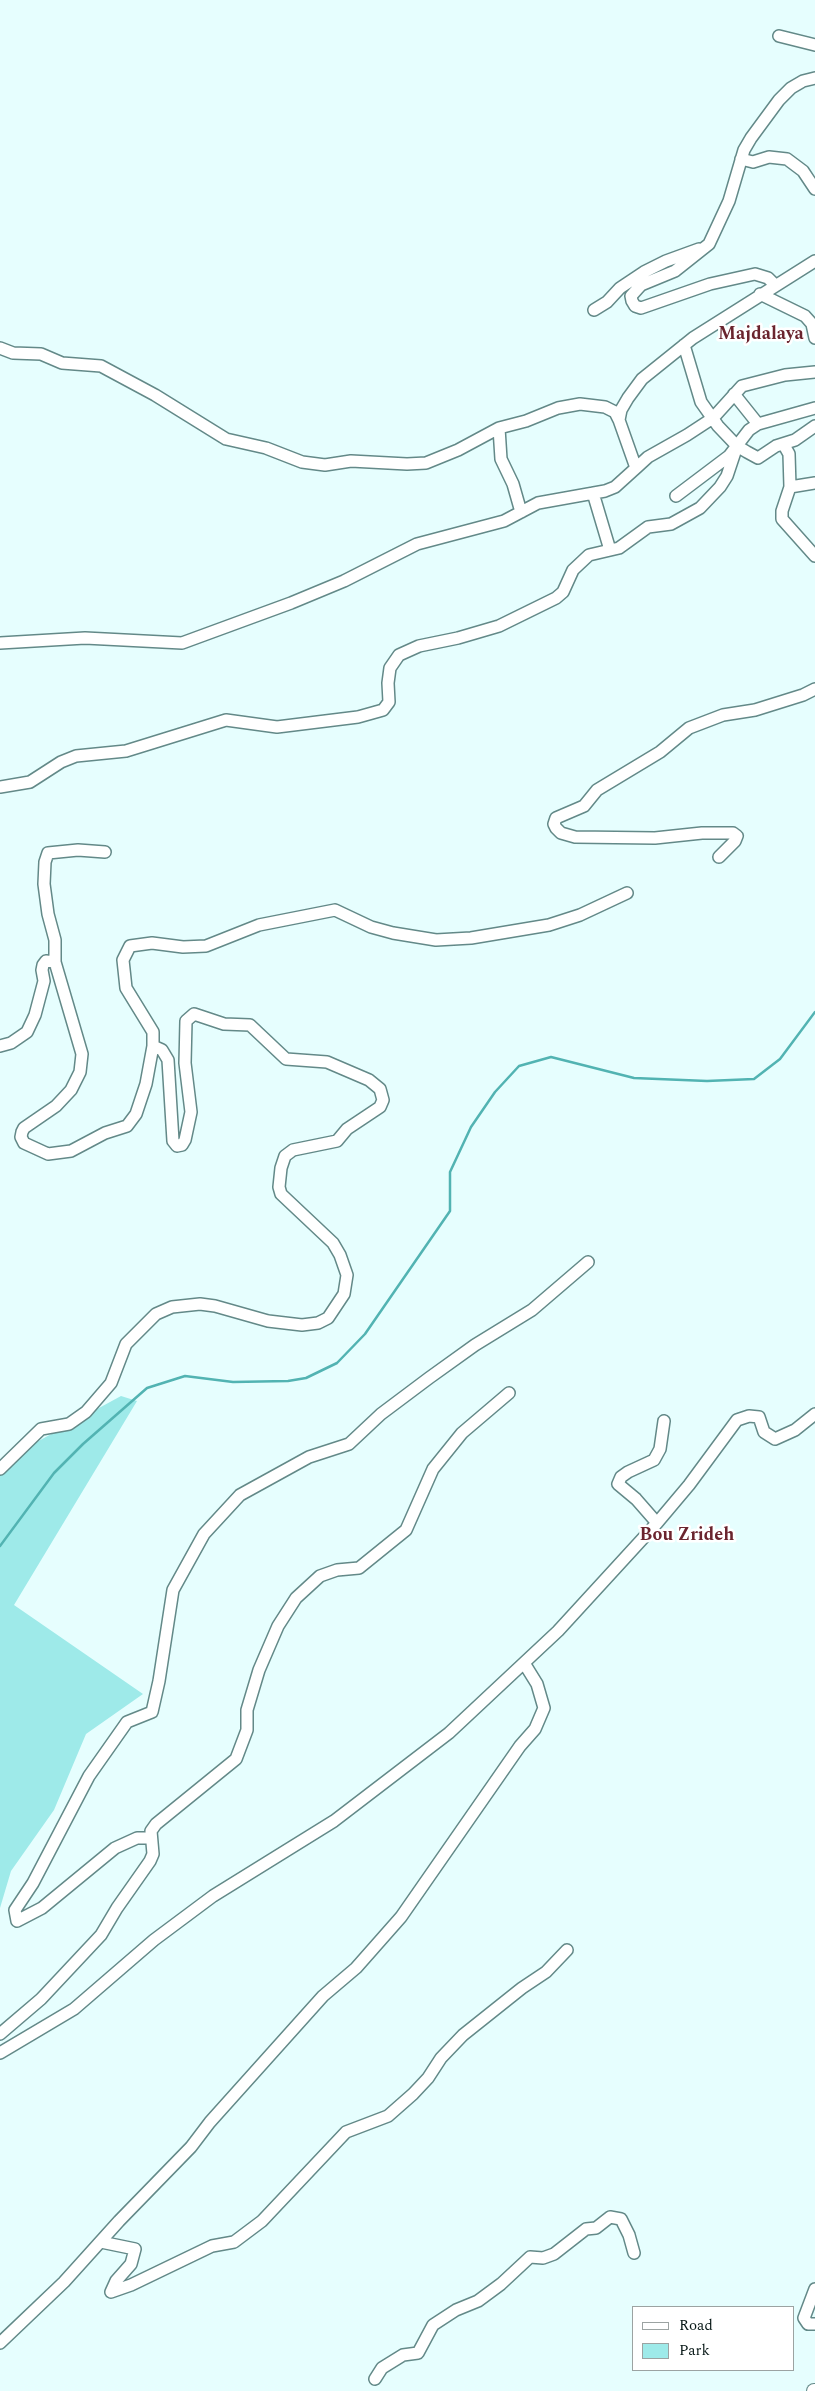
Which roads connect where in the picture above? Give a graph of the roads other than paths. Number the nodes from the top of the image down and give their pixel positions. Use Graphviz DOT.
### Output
graph roads {
  1 [pos="779,36"];
  2 [pos="815,46"];
  3 [pos="815,78"];
  4 [pos="741,159"];
  5 [pos="815,189"];
  6 [pos="706,247"];
  7 [pos="815,261"];
  8 [pos="775,285"];
  9 [pos="760,294"];
  10 [pos="594,310"];
  11 [pos="813,324"];
  12 [pos="815,338"];
  13 [pos="684,345"];
  14 [pos="0,348"];
  15 [pos="815,372"];
  16 [pos="734,394"];
  17 [pos="815,408"];
  18 [pos="712,418"];
  19 [pos="618,420"];
  20 [pos="758,424"];
  21 [pos="815,426"];
  22 [pos="499,428"];
  23 [pos="784,445"];
  24 [pos="737,446"];
  25 [pos="636,468"];
  26 [pos="815,483"];
  27 [pos="790,487"];
  28 [pos="592,493"];
  29 [pos="676,496"];
  30 [pos="522,512"];
  31 [pos="610,550"];
  32 [pos="815,556"];
  33 [pos="0,643"];
  34 [pos="815,689"];
  35 [pos="0,787"];
  36 [pos="105,852"];
  37 [pos="719,857"];
  38 [pos="627,893"];
  39 [pos="55,962"];
  40 [pos="0,1046"];
  41 [pos="153,1046"];
  42 [pos="588,1262"];
  43 [pos="509,1394"];
  44 [pos="815,1414"];
  45 [pos="664,1421"];
  46 [pos="0,1469"];
  47 [pos="657,1523"];
  48 [pos="524,1663"];
  49 [pos="150,1838"];
  50 [pos="567,1950"];
  51 [pos="0,2034"];
  52 [pos="0,2053"];
  53 [pos="101,2242"];
  54 [pos="634,2254"];
  55 [pos="815,2289"];
  56 [pos="815,2324"];
  57 [pos="0,2343"];
  58 [pos="374,2379"];
  1 -- 2 [label="street"];
  3 -- 4 [label="street"];
  4 -- 5 [label="street"];
  4 -- 6 [label="street"];
  6 -- 8 [label="street"];
  6 -- 10 [label="street"];
  7 -- 8 [label="street"];
  8 -- 9 [label="street"];
  9 -- 11 [label="street"];
  9 -- 13 [label="street"];
  11 -- 12 [label="street"];
  13 -- 18 [label="street"];
  13 -- 19 [label="street"];
  14 -- 22 [label="street"];
  15 -- 16 [label="street"];
  16 -- 18 [label="street"];
  16 -- 20 [label="street"];
  17 -- 20 [label="street"];
  18 -- 24 [label="street"];
  18 -- 25 [label="street"];
  19 -- 22 [label="street"];
  19 -- 25 [label="street"];
  20 -- 24 [label="street"];
  21 -- 23 [label="street"];
  22 -- 30 [label="street"];
  23 -- 24 [label="street"];
  23 -- 27 [label="street"];
  24 -- 29 [label="street"];
  24 -- 31 [label="street"];
  25 -- 28 [label="street"];
  26 -- 27 [label="street"];
  27 -- 32 [label="street"];
  28 -- 30 [label="street"];
  28 -- 31 [label="street"];
  30 -- 33 [label="street"];
  31 -- 35 [label="street"];
  34 -- 37 [label="street"];
  36 -- 39 [label="street"];
  38 -- 41 [label="street"];
  39 -- 40 [label="street"];
  39 -- 41 [label="street"];
  41 -- 46 [label="street"];
  42 -- 49 [label="street"];
  43 -- 49 [label="street"];
  44 -- 47 [label="street"];
  45 -- 47 [label="street"];
  47 -- 48 [label="street"];
  48 -- 52 [label="street"];
  48 -- 53 [label="street"];
  49 -- 51 [label="street"];
  50 -- 53 [label="street"];
  53 -- 57 [label="street"];
  54 -- 58 [label="street"];
  55 -- 56 [label="street"];
}
